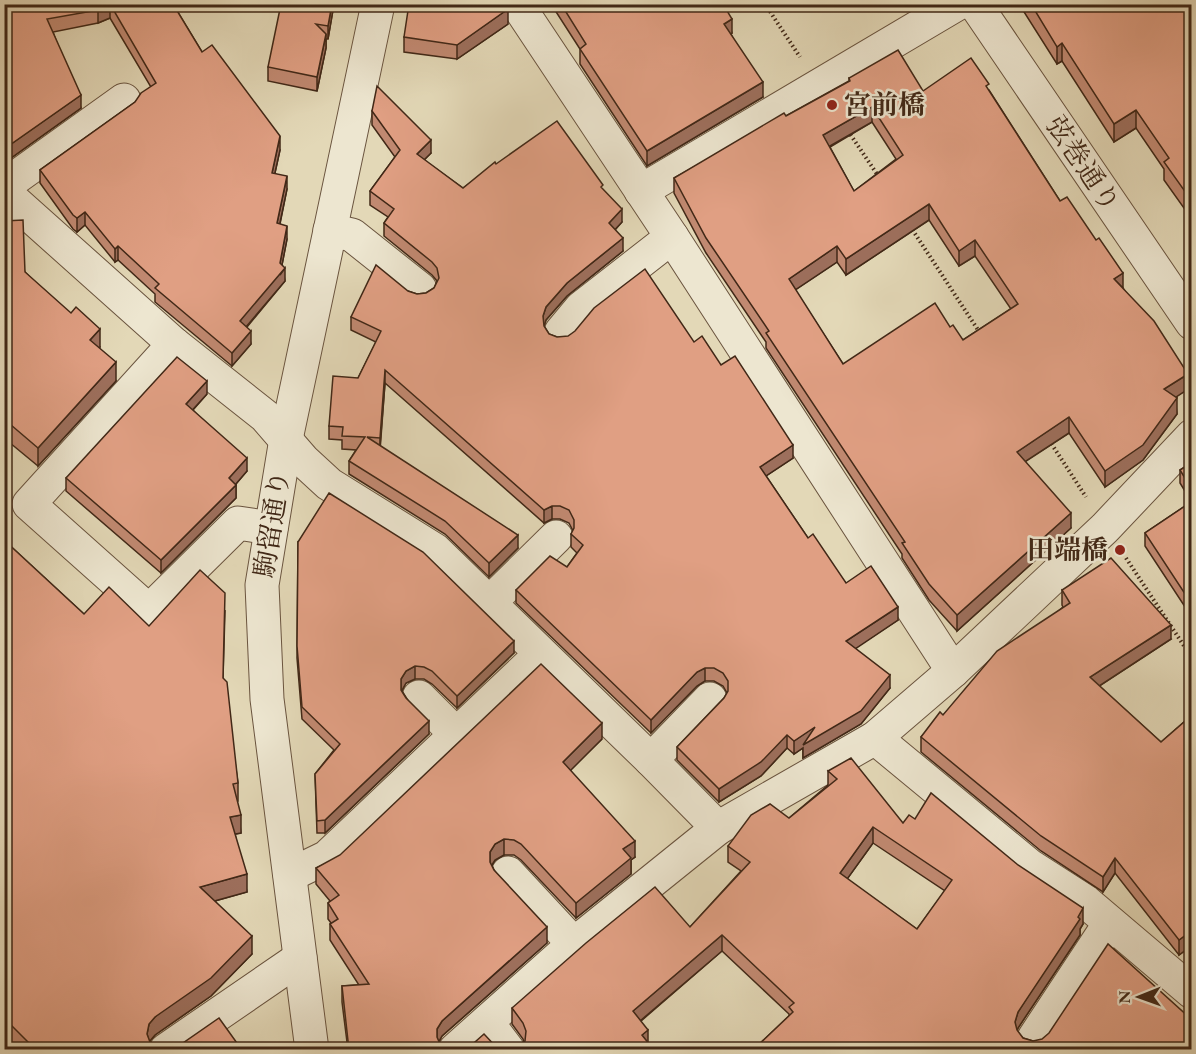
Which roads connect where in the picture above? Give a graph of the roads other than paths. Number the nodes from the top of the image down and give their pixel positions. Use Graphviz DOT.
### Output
graph roads {
  1 [pos="378,4"];
  2 [pos="517,4"];
  3 [pos="957,4"];
  4 [pos="975,4"];
  5 [pos="124,100"];
  6 [pos="4,186"];
  7 [pos="641,190"];
  8 [pos="4,192"];
  9 [pos="330,230"];
  10 [pos="672,237"];
  11 [pos="420,289"];
  12 [pos="1191,323"];
  13 [pos="561,332"];
  14 [pos="174,344"];
  15 [pos="1191,436"];
  16 [pos="286,440"];
  17 [pos="271,528"];
  18 [pos="556,537"];
  19 [pos="490,602"];
  20 [pos="541,654"];
  21 [pos="953,670"];
  22 [pos="419,697"];
  23 [pos="710,699"];
  24 [pos="456,735"];
  25 [pos="876,738"];
  26 [pos="651,760"];
  27 [pos="718,828"];
  28 [pos="508,873"];
  29 [pos="290,875"];
  30 [pos="1110,923"];
  31 [pos="573,944"];
  32 [pos="300,958"];
  33 [pos="1191,992"];
  34 [pos="487,1022"];
  35 [pos="1034,1038"];
  36 [pos="166,1050"];
  37 [pos="312,1050"];
  38 [pos="455,1050"];
  39 [pos="508,1050"];
  1 -- 9 [label="street, 駒留通り"];
  2 -- 7 [label="street"];
  3 -- 7 [label="street"];
  4 -- 12 [label="street, 弦巻通り"];
  5 -- 6 [label="street"];
  7 -- 10 [label="street"];
  8 -- 14 [label="street"];
  9 -- 11 [label="street"];
  9 -- 16 [label="street, 駒留通り"];
  10 -- 13 [label="street"];
  10 -- 21 [label="street"];
  14 -- 16 [label="street"];
  14 -- 17 [label="street"];
  15 -- 21 [label="street"];
  16 -- 17 [label="street, 駒留通り"];
  16 -- 19 [label="street"];
  17 -- 29 [label="street, 駒留通り"];
  18 -- 19 [label="street"];
  19 -- 20 [label="street"];
  20 -- 24 [label="street"];
  20 -- 26 [label="street"];
  21 -- 25 [label="street"];
  22 -- 24 [label="street"];
  23 -- 26 [label="street"];
  24 -- 29 [label="street"];
  25 -- 27 [label="street"];
  25 -- 30 [label="street"];
  26 -- 27 [label="street"];
  27 -- 31 [label="street"];
  28 -- 31 [label="street"];
  29 -- 32 [label="street, 駒留通り"];
  30 -- 33 [label="street"];
  30 -- 35 [label="street"];
  31 -- 34 [label="street"];
  32 -- 36 [label="street"];
  32 -- 37 [label="street, 駒留通り"];
  34 -- 38 [label="street"];
  34 -- 39 [label="street"];
}
